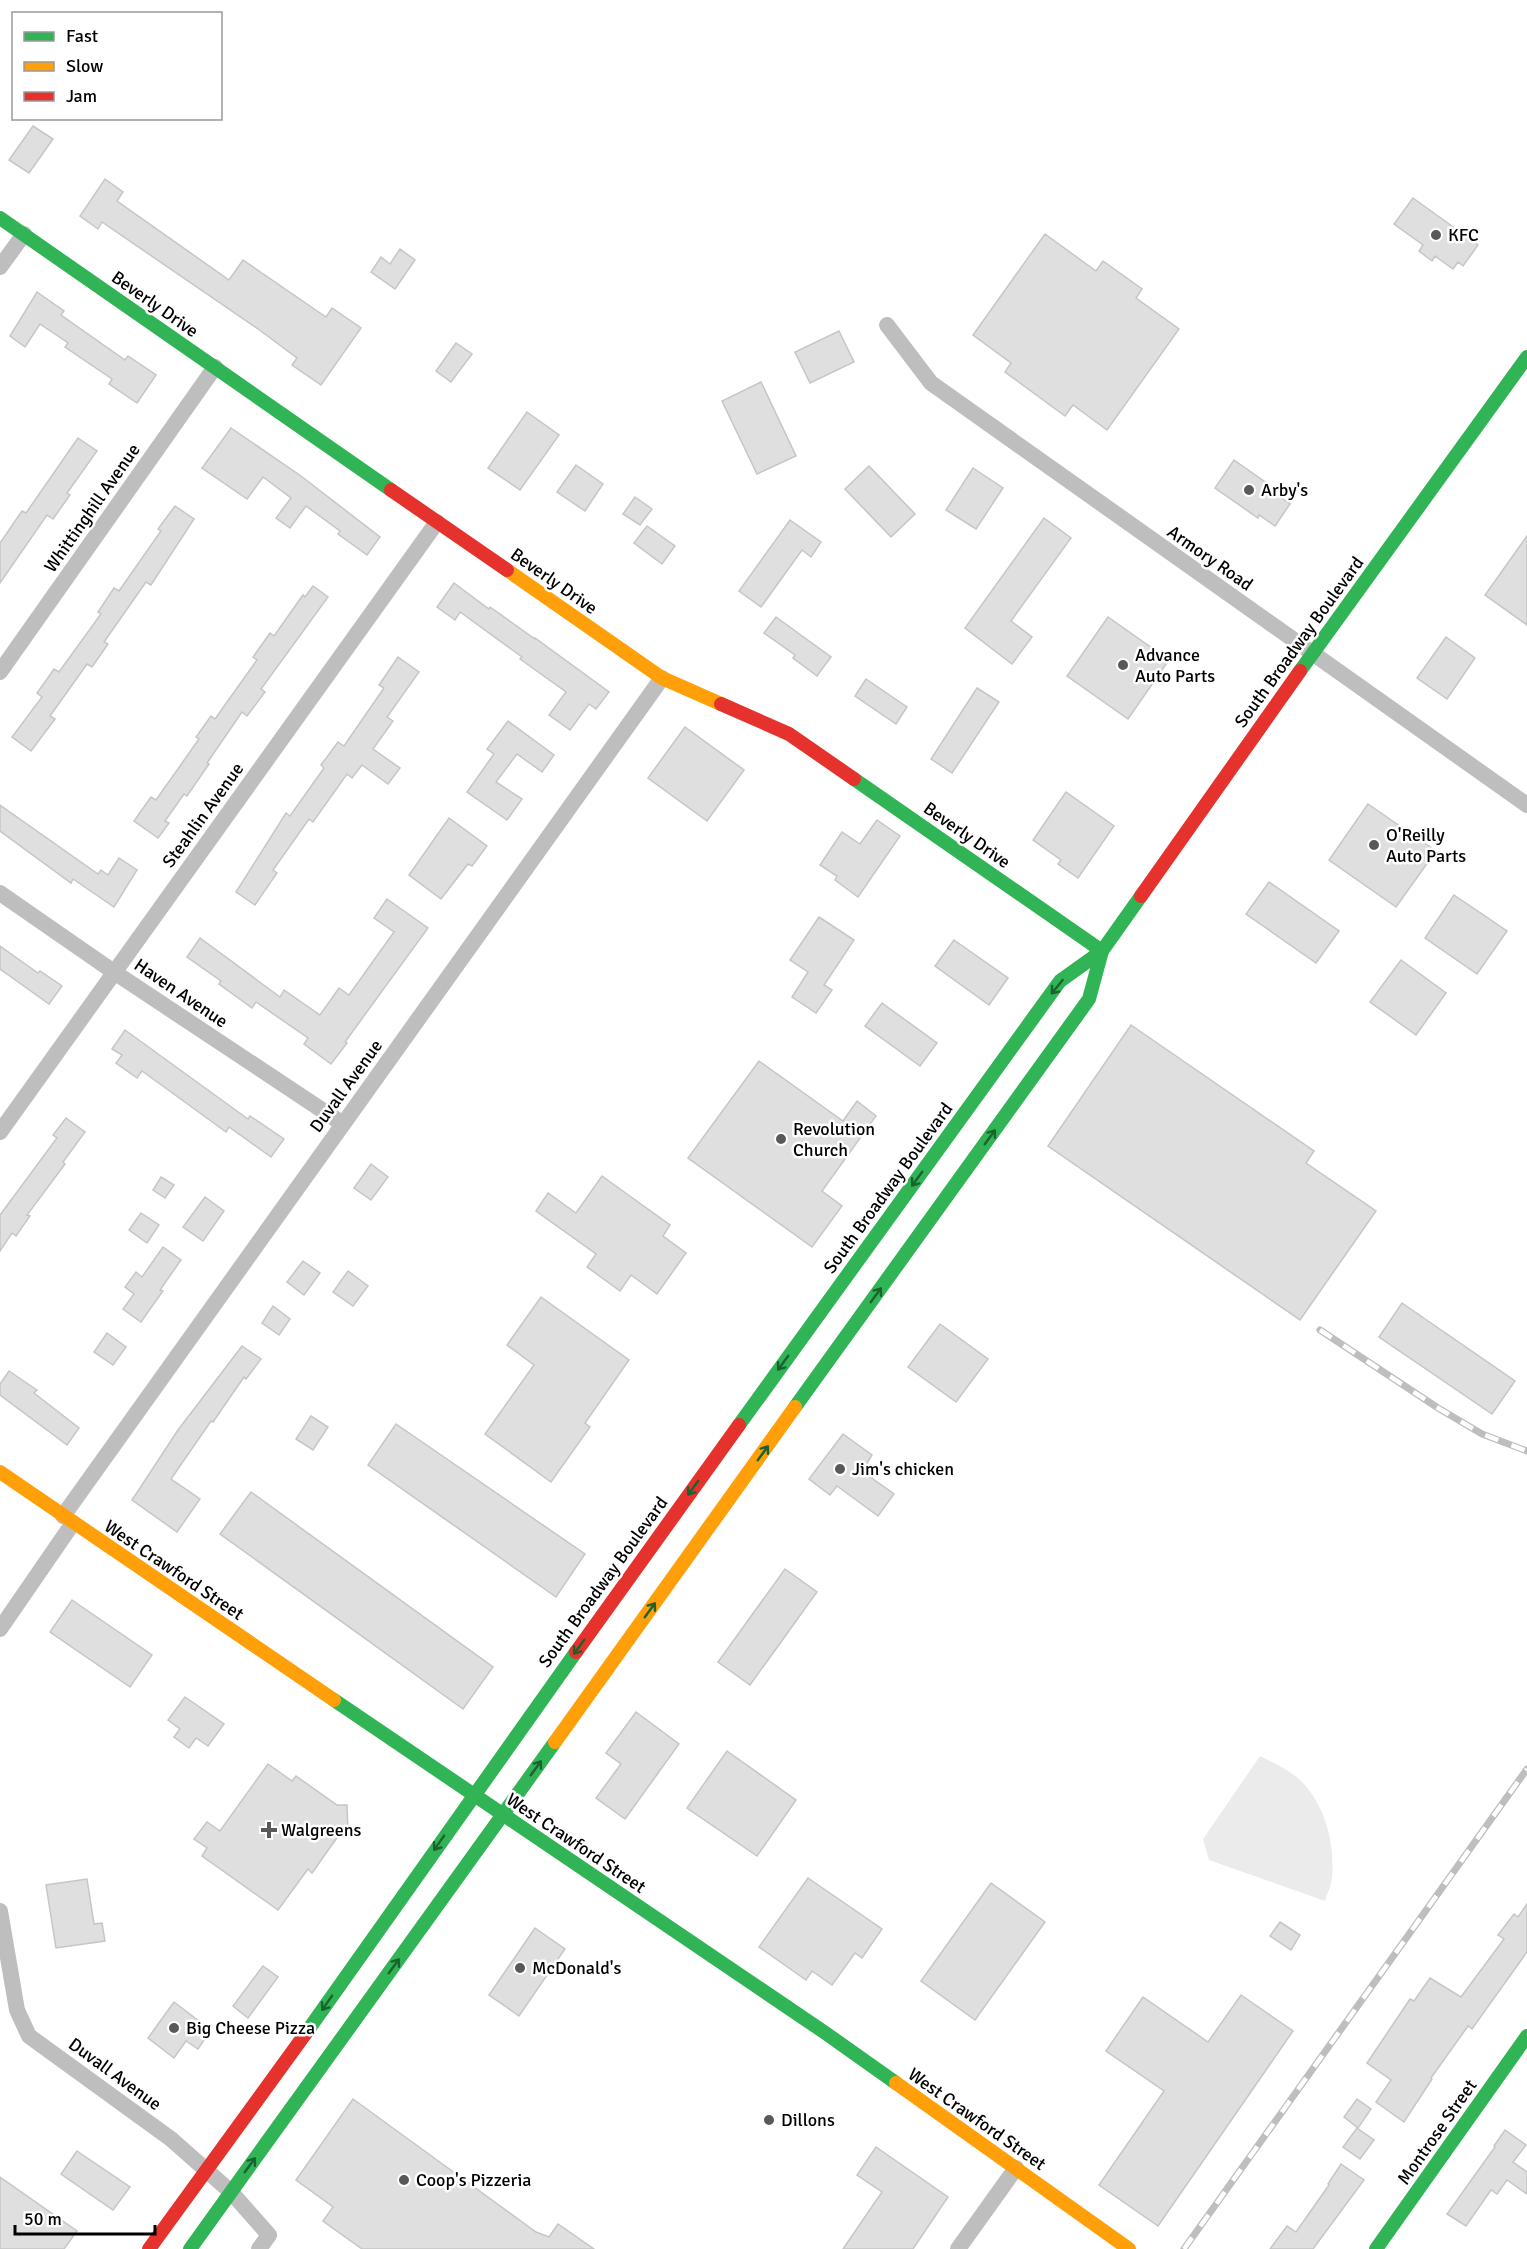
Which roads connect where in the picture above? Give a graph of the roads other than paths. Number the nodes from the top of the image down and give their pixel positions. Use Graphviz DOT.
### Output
graph roads {
  1 [pos="0,218"];
  2 [pos="24,234"];
  3 [pos="0,267"];
  4 [pos="887,325"];
  5 [pos="1527,357"];
  6 [pos="215,368"];
  7 [pos="437,522"];
  8 [pos="1312,654"];
  9 [pos="0,672"];
  10 [pos="662,678"];
  11 [pos="1527,805"];
  12 [pos="0,893"];
  13 [pos="1102,951"];
  14 [pos="114,972"];
  15 [pos="343,1124"];
  16 [pos="0,1132"];
  17 [pos="0,1472"];
  18 [pos="68,1520"];
  19 [pos="0,1629"];
  20 [pos="473,1795"];
  21 [pos="502,1815"];
  22 [pos="0,1911"];
  23 [pos="1527,2036"];
  24 [pos="1016,2168"];
  25 [pos="206,2170"];
  26 [pos="231,2192"];
  27 [pos="264,2242"];
  28 [pos="149,2249"];
  29 [pos="190,2249"];
  30 [pos="958,2249"];
  31 [pos="1130,2249"];
  32 [pos="1376,2249"];
  1 -- 2 [label="main road, Beverly Drive"];
  2 -- 3 [label="street"];
  2 -- 6 [label="main road, Beverly Drive"];
  4 -- 8 [label="street, Armory Road"];
  5 -- 8 [label="main road, South Broadway Boulevard"];
  6 -- 7 [label="main road, Beverly Drive"];
  6 -- 9 [label="street, Whittinghill Avenue"];
  7 -- 10 [label="main road, Beverly Drive"];
  7 -- 14 [label="street, Steahlin Avenue"];
  8 -- 11 [label="street, Armory Road"];
  8 -- 13 [label="main road, South Broadway Boulevard"];
  10 -- 13 [label="main road, Beverly Drive"];
  10 -- 15 [label="street, Duvall Avenue"];
  12 -- 14 [label="street, Haven Avenue"];
  13 -- 20 [label="main road, South Broadway Boulevard, one-way"];
  21 -- 13 [label="main road, South Broadway Boulevard, one-way"];
  14 -- 15 [label="street, Haven Avenue"];
  14 -- 16 [label="street, Steahlin Avenue"];
  15 -- 18 [label="street, Duvall Avenue"];
  17 -- 18 [label="main road, West Crawford Street"];
  18 -- 19 [label="street, Duvall Avenue"];
  18 -- 20 [label="main road, West Crawford Street"];
  20 -- 21 [label="main road, West Crawford Street"];
  20 -- 25 [label="main road, South Broadway Boulevard, one-way"];
  21 -- 24 [label="main road, West Crawford Street"];
  26 -- 21 [label="main road, South Broadway Boulevard, one-way"];
  22 -- 25 [label="street, Duvall Avenue"];
  23 -- 32 [label="main road, Montrose Street"];
  24 -- 30 [label="street"];
  24 -- 31 [label="main road, West Crawford Street"];
  25 -- 26 [label="street, Duvall Avenue"];
  25 -- 28 [label="main road, South Broadway Boulevard"];
  26 -- 27 [label="street, Duvall Avenue"];
  26 -- 29 [label="main road, South Broadway Boulevard"];
}
